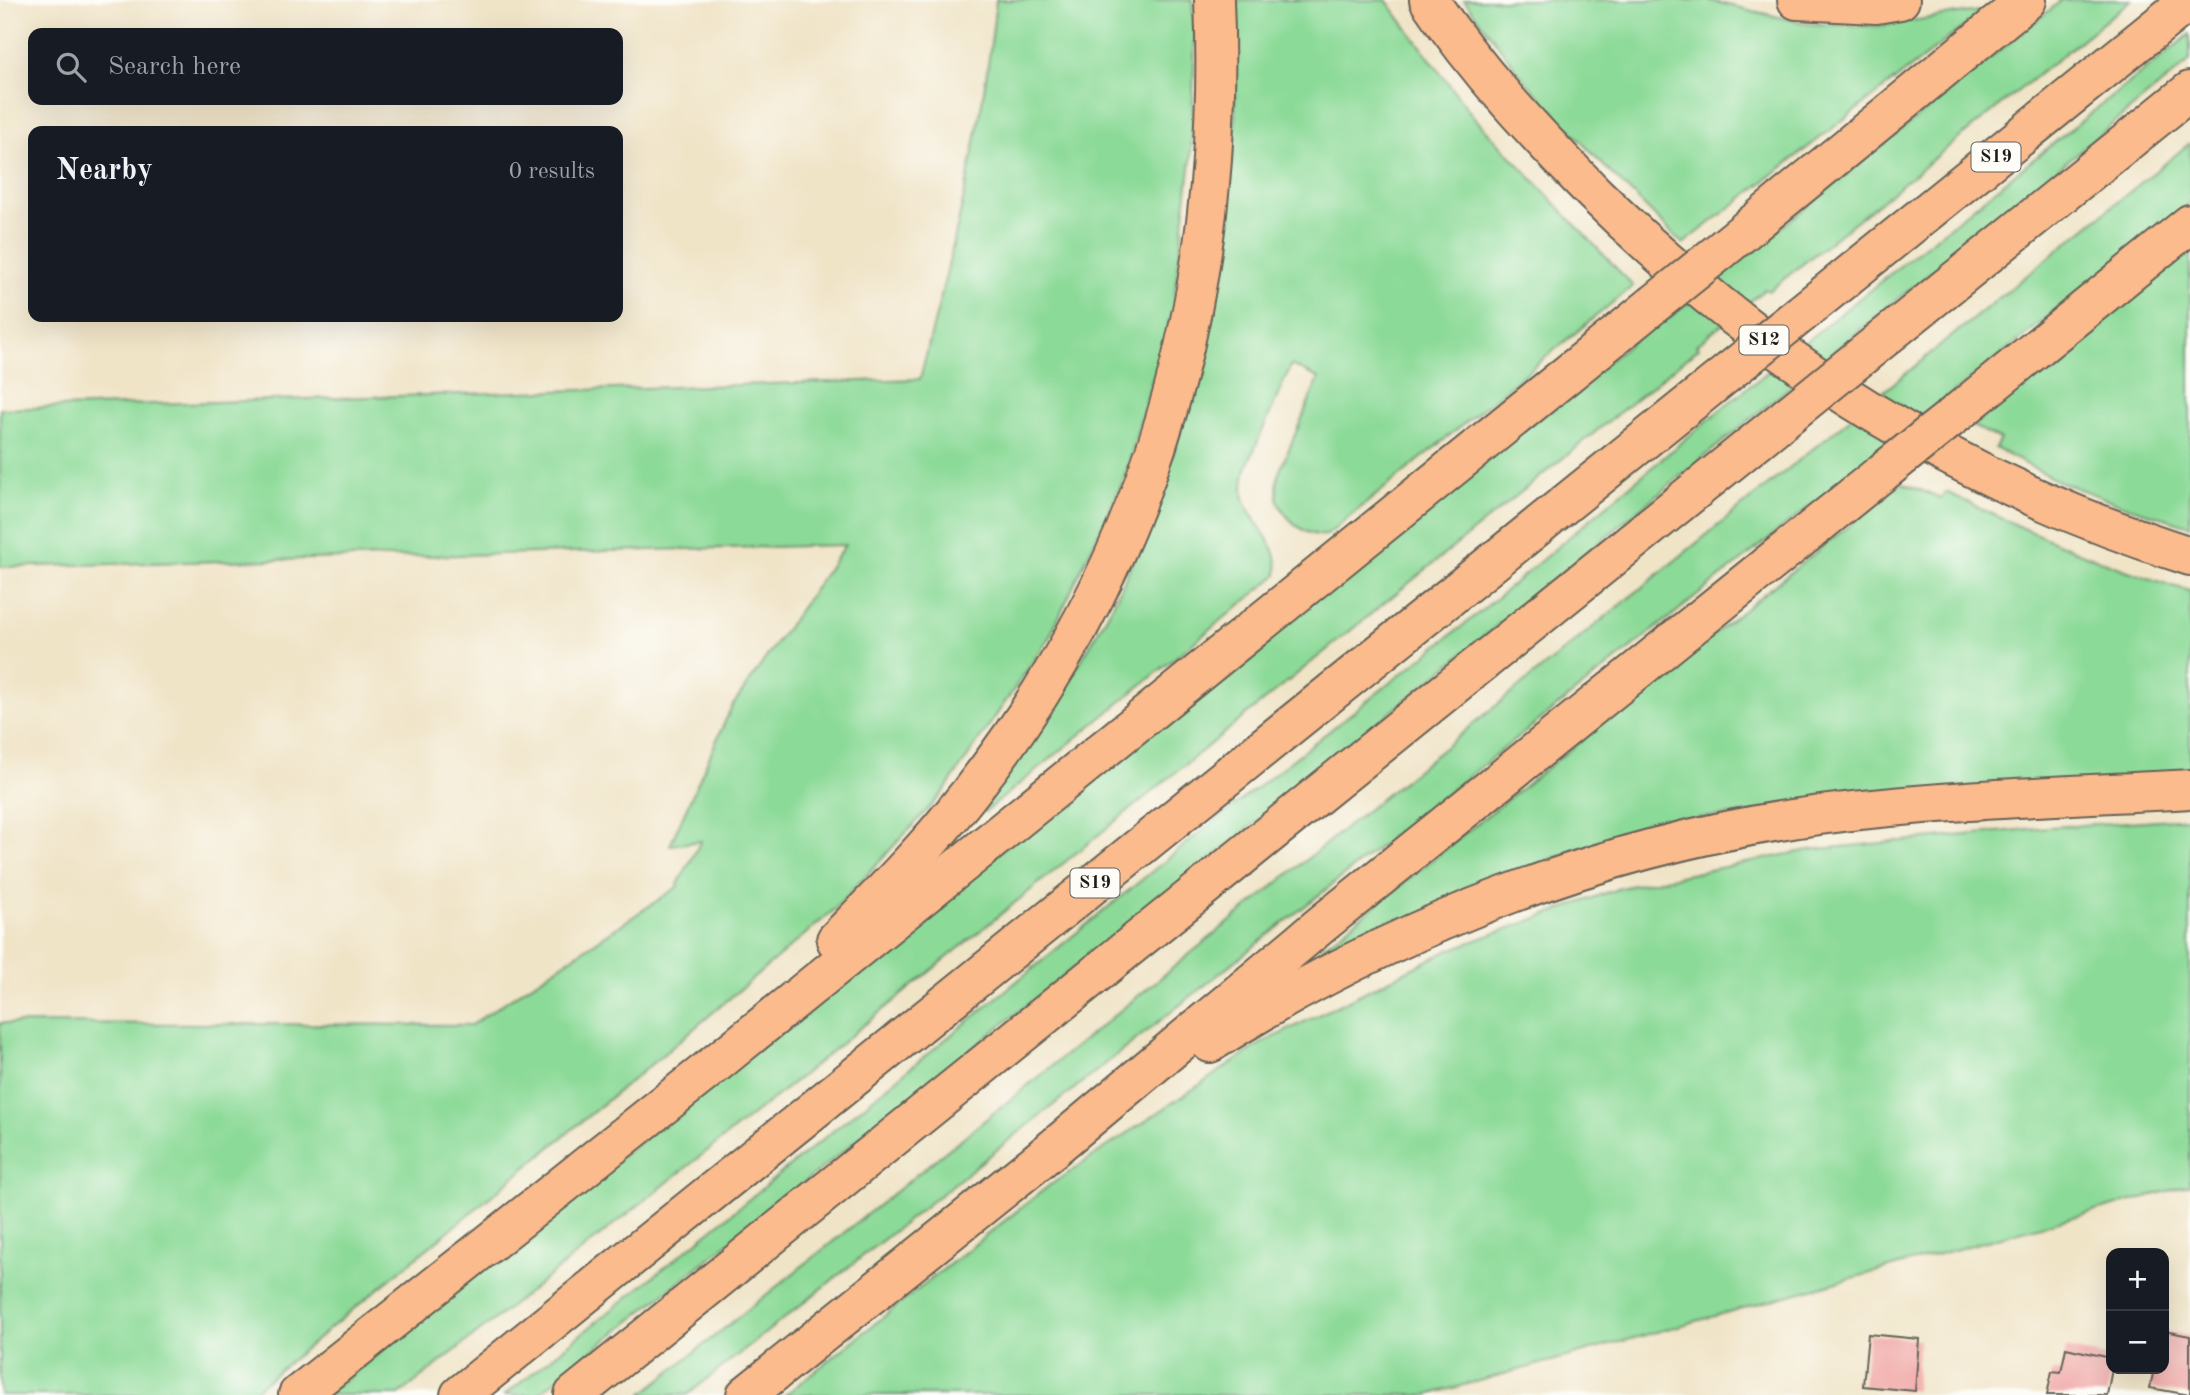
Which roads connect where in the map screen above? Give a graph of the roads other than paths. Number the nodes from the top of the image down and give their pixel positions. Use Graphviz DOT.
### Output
graph roads {
  1 [pos="1214,0"];
  2 [pos="1429,0"];
  3 [pos="1797,0"];
  4 [pos="1900,0"];
  5 [pos="2027,0"];
  6 [pos="2190,0"];
  7 [pos="2190,91"];
  8 [pos="2190,224"];
  9 [pos="2190,556"];
  10 [pos="2190,789"];
  11 [pos="719,1061"];
  12 [pos="1038,1161"];
  13 [pos="298,1395"];
  14 [pos="460,1395"];
  15 [pos="574,1395"];
  16 [pos="746,1395"];
  1 -- 11 [label="highway"];
  2 -- 9 [label="highway, S12"];
  3 -- 4 [label="highway"];
  5 -- 11 [label="highway, bridge"];
  6 -- 14 [label="highway, S19, bridge"];
  7 -- 15 [label="highway, bridge"];
  8 -- 12 [label="highway, bridge"];
  10 -- 12 [label="highway"];
  11 -- 13 [label="highway"];
  12 -- 16 [label="highway"];
}
